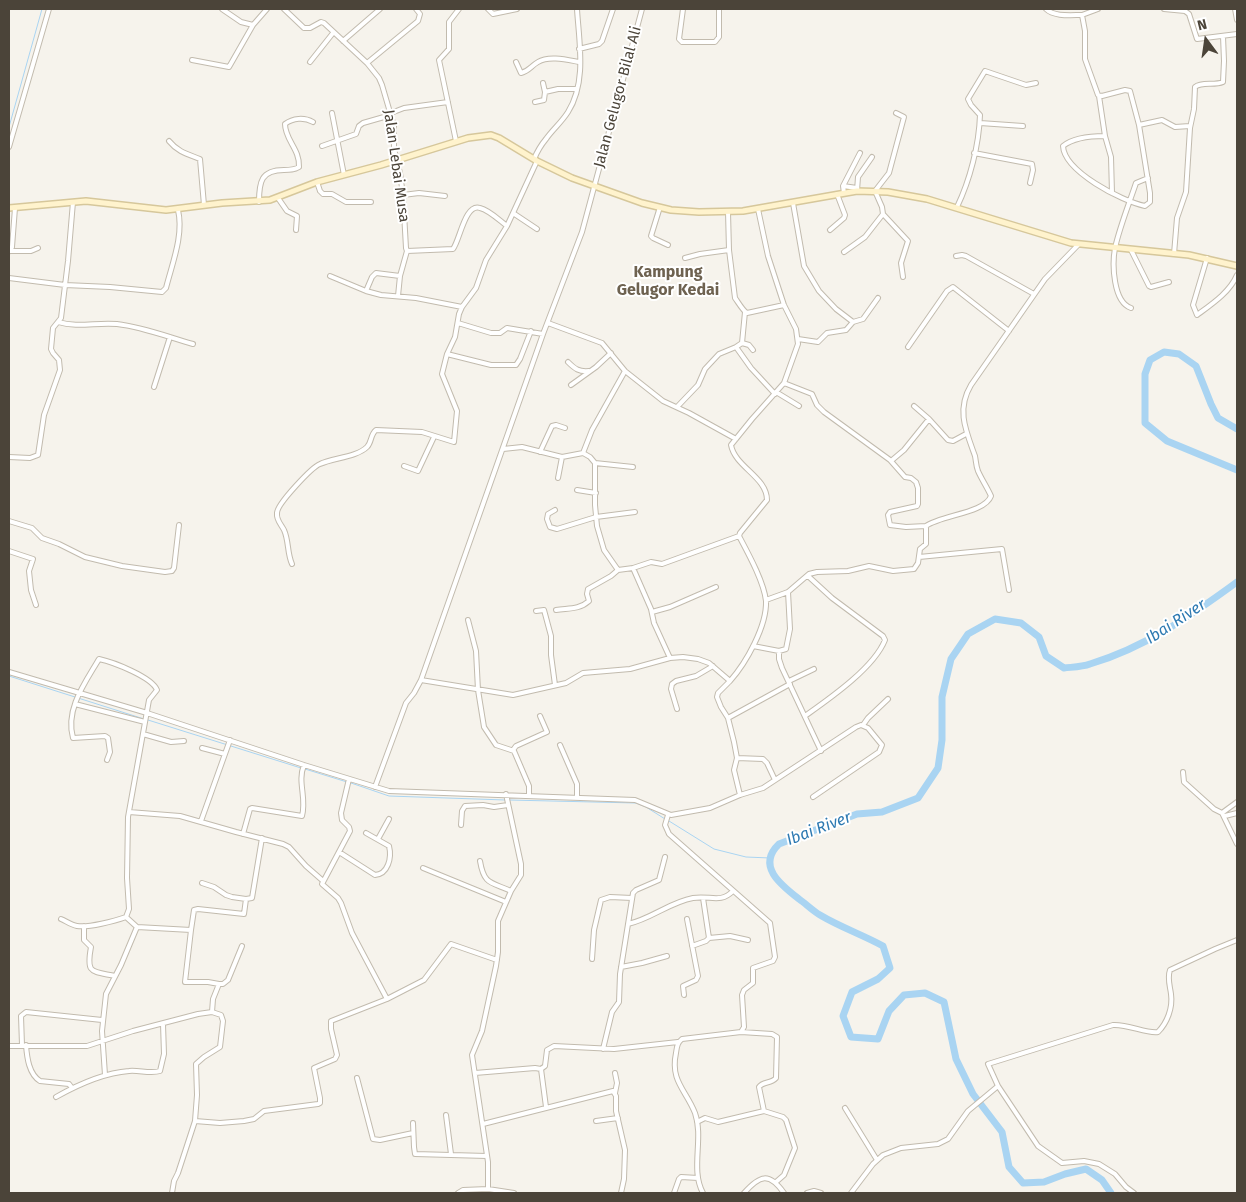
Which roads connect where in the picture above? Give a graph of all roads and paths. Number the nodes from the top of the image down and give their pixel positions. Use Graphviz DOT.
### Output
graph roads {
  1 [pos="49,9"];
  2 [pos="222,9"];
  3 [pos="267,9"];
  4 [pos="284,9"];
  5 [pos="380,9"];
  6 [pos="416,9"];
  7 [pos="459,9"];
  8 [pos="488,9"];
  9 [pos="517,9"];
  10 [pos="577,9"];
  11 [pos="613,9"];
  12 [pos="642,9"];
  13 [pos="683,9"];
  14 [pos="1046,9"];
  15 [pos="1098,9"];
  16 [pos="1164,9"];
  17 [pos="1235,9"];
  18 [pos="720,10"];
  19 [pos="1082,15"];
  20 [pos="1237,20"];
  21 [pos="253,25"];
  22 [pos="333,33"];
  23 [pos="1237,34"];
  24 [pos="1222,36"];
  25 [pos="343,41"];
  26 [pos="580,49"];
  27 [pos="192,60"];
  28 [pos="310,62"];
  29 [pos="516,62"];
  30 [pos="579,62"];
  31 [pos="367,63"];
  32 [pos="543,83"];
  33 [pos="1036,83"];
  34 [pos="578,90"];
  35 [pos="545,92"];
  36 [pos="1099,96"];
  37 [pos="448,102"];
  38 [pos="535,102"];
  39 [pos="332,113"];
  40 [pos="896,113"];
  41 [pos="391,114"];
  42 [pos="313,122"];
  43 [pos="980,123"];
  44 [pos="1139,125"];
  45 [pos="1023,126"];
  46 [pos="1190,126"];
  47 [pos="1105,136"];
  48 [pos="169,141"];
  49 [pos="339,141"];
  50 [pos="456,141"];
  51 [pos="322,146"];
  52 [pos="9,147"];
  53 [pos="860,153"];
  54 [pos="974,153"];
  55 [pos="872,157"];
  56 [pos="396,160"];
  57 [pos="536,160"];
  58 [pos="344,175"];
  59 [pos="1148,178"];
  60 [pos="317,182"];
  61 [pos="1030,183"];
  62 [pos="593,185"];
  63 [pos="843,186"];
  64 [pos="857,190"];
  65 [pos="875,191"];
  66 [pos="844,193"];
  67 [pos="1112,193"];
  68 [pos="837,194"];
  69 [pos="403,195"];
  70 [pos="445,196"];
  71 [pos="278,198"];
  72 [pos="73,202"];
  73 [pos="259,202"];
  74 [pos="371,202"];
  75 [pos="1129,202"];
  76 [pos="793,203"];
  77 [pos="204,205"];
  78 [pos="957,207"];
  79 [pos="12,208"];
  80 [pos="660,208"];
  81 [pos="758,209"];
  82 [pos="178,210"];
  83 [pos="728,212"];
  84 [pos="513,213"];
  85 [pos="883,214"];
  86 [pos="507,226"];
  87 [pos="537,229"];
  88 [pos="296,230"];
  89 [pos="830,230"];
  90 [pos="668,245"];
  91 [pos="1078,245"];
  92 [pos="38,248"];
  93 [pos="1115,248"];
  94 [pos="407,250"];
  95 [pos="729,250"];
  96 [pos="1131,250"];
  97 [pos="9,251"];
  98 [pos="844,252"];
  99 [pos="1174,254"];
  100 [pos="956,256"];
  101 [pos="685,258"];
  102 [pos="1207,258"];
  103 [pos="1237,266"];
  104 [pos="1237,275"];
  105 [pos="330,276"];
  106 [pos="400,276"];
  107 [pos="903,277"];
  108 [pos="9,278"];
  109 [pos="1169,282"];
  110 [pos="65,285"];
  111 [pos="366,292"];
  112 [pos="1034,294"];
  113 [pos="398,296"];
  114 [pos="878,298"];
  115 [pos="784,305"];
  116 [pos="462,307"];
  117 [pos="1132,308"];
  118 [pos="744,312"];
  119 [pos="58,322"];
  120 [pos="853,322"];
  121 [pos="458,323"];
  122 [pos="548,323"];
  123 [pos="1009,331"];
  124 [pos="533,332"];
  125 [pos="542,334"];
  126 [pos="170,337"];
  127 [pos="798,339"];
  128 [pos="742,343"];
  129 [pos="193,344"];
  130 [pos="736,347"];
  131 [pos="908,347"];
  132 [pos="753,350"];
  133 [pos="611,353"];
  134 [pos="447,354"];
  135 [pos="568,362"];
  136 [pos="591,370"];
  137 [pos="625,370"];
  138 [pos="784,383"];
  139 [pos="571,385"];
  140 [pos="154,387"];
  141 [pos="775,393"];
  142 [pos="799,406"];
  143 [pos="914,406"];
  144 [pos="677,408"];
  145 [pos="929,419"];
  146 [pos="565,428"];
  147 [pos="966,434"];
  148 [pos="434,436"];
  149 [pos="736,439"];
  150 [pos="503,448"];
  151 [pos="540,452"];
  152 [pos="583,453"];
  153 [pos="9,457"];
  154 [pos="562,457"];
  155 [pos="890,461"];
  156 [pos="595,463"];
  157 [pos="404,466"];
  158 [pos="633,467"];
  159 [pos="558,478"];
  160 [pos="577,490"];
  161 [pos="596,493"];
  162 [pos="555,510"];
  163 [pos="636,512"];
  164 [pos="596,517"];
  165 [pos="9,521"];
  166 [pos="179,526"];
  167 [pos="926,526"];
  168 [pos="739,536"];
  169 [pos="9,551"];
  170 [pos="919,557"];
  171 [pos="292,564"];
  172 [pos="633,568"];
  173 [pos="618,570"];
  174 [pos="808,576"];
  175 [pos="716,587"];
  176 [pos="1009,590"];
  177 [pos="788,592"];
  178 [pos="766,600"];
  179 [pos="36,605"];
  180 [pos="556,610"];
  181 [pos="536,611"];
  182 [pos="652,612"];
  183 [pos="468,620"];
  184 [pos="753,646"];
  185 [pos="779,651"];
  186 [pos="670,658"];
  187 [pos="713,666"];
  188 [pos="814,669"];
  189 [pos="9,672"];
  190 [pos="421,680"];
  191 [pos="730,681"];
  192 [pos="790,682"];
  193 [pos="555,685"];
  194 [pos="478,690"];
  195 [pos="77,699"];
  196 [pos="888,700"];
  197 [pos="677,709"];
  198 [pos="540,716"];
  199 [pos="805,716"];
  200 [pos="146,718"];
  201 [pos="728,718"];
  202 [pos="862,725"];
  203 [pos="143,734"];
  204 [pos="230,740"];
  205 [pos="184,741"];
  206 [pos="560,745"];
  207 [pos="202,748"];
  208 [pos="513,750"];
  209 [pos="821,751"];
  210 [pos="225,754"];
  211 [pos="737,758"];
  212 [pos="107,760"];
  213 [pos="303,766"];
  214 [pos="1183,772"];
  215 [pos="348,779"];
  216 [pos="775,780"];
  217 [pos="375,787"];
  218 [pos="506,795"];
  219 [pos="528,795"];
  220 [pos="740,795"];
  221 [pos="577,797"];
  222 [pos="813,797"];
  223 [pos="1237,802"];
  224 [pos="508,804"];
  225 [pos="129,812"];
  226 [pos="1237,813"];
  227 [pos="1224,815"];
  228 [pos="667,816"];
  229 [pos="389,819"];
  230 [pos="201,821"];
  231 [pos="461,825"];
  232 [pos="366,833"];
  233 [pos="243,834"];
  234 [pos="262,838"];
  235 [pos="378,839"];
  236 [pos="1237,844"];
  237 [pos="339,852"];
  238 [pos="665,858"];
  239 [pos="480,862"];
  240 [pos="423,868"];
  241 [pos="322,880"];
  242 [pos="202,883"];
  243 [pos="733,890"];
  244 [pos="511,891"];
  245 [pos="632,898"];
  246 [pos="703,898"];
  247 [pos="246,900"];
  248 [pos="506,902"];
  249 [pos="126,918"];
  250 [pos="61,919"];
  251 [pos="687,919"];
  252 [pos="628,924"];
  253 [pos="84,926"];
  254 [pos="137,927"];
  255 [pos="191,930"];
  256 [pos="709,938"];
  257 [pos="748,940"];
  258 [pos="1237,940"];
  259 [pos="242,946"];
  260 [pos="692,946"];
  261 [pos="667,956"];
  262 [pos="592,959"];
  263 [pos="497,960"];
  264 [pos="621,967"];
  265 [pos="115,976"];
  266 [pos="219,984"];
  267 [pos="684,995"];
  268 [pos="387,999"];
  269 [pos="212,1012"];
  270 [pos="102,1020"];
  271 [pos="163,1024"];
  272 [pos="741,1032"];
  273 [pos="103,1041"];
  274 [pos="678,1042"];
  275 [pos="24,1045"];
  276 [pos="9,1046"];
  277 [pos="603,1050"];
  278 [pos="541,1069"];
  279 [pos="475,1072"];
  280 [pos="615,1073"];
  281 [pos="105,1074"];
  282 [pos="357,1078"];
  283 [pos="998,1086"];
  284 [pos="72,1088"];
  285 [pos="615,1093"];
  286 [pos="56,1097"];
  287 [pos="546,1107"];
  288 [pos="845,1108"];
  289 [pos="764,1110"];
  290 [pos="446,1116"];
  291 [pos="618,1118"];
  292 [pos="195,1121"];
  293 [pos="596,1121"];
  294 [pos="697,1122"];
  295 [pos="413,1123"];
  296 [pos="483,1124"];
  297 [pos="413,1133"];
  298 [pos="451,1154"];
  299 [pos="487,1156"];
  300 [pos="877,1160"];
  301 [pos="698,1178"];
  302 [pos="776,1182"];
  303 [pos="488,1189"];
  304 [pos="172,1193"];
  305 [pos="458,1193"];
  306 [pos="514,1193"];
  307 [pos="621,1193"];
  308 [pos="674,1193"];
  309 [pos="703,1193"];
  310 [pos="744,1193"];
  311 [pos="784,1193"];
  312 [pos="806,1193"];
  313 [pos="821,1193"];
  314 [pos="851,1193"];
  315 [pos="1134,1193"];
  1 -- 52 [label="street"];
  2 -- 21 [label="street"];
  3 -- 21 [label="street"];
  4 -- 22 [label="street, Jalan Lebai Musa"];
  5 -- 25 [label="street"];
  6 -- 31 [label="street"];
  7 -- 37 [label="street"];
  8 -- 9 [label="street"];
  10 -- 26 [label="street"];
  11 -- 26 [label="street"];
  12 -- 62 [label="street, Jalan Gelugor Bilal Ali"];
  13 -- 18 [label="street"];
  14 -- 19 [label="street"];
  15 -- 19 [label="street"];
  16 -- 24 [label="street"];
  17 -- 20 [label="street"];
  19 -- 36 [label="street"];
  21 -- 27 [label="street"];
  22 -- 25 [label="street, Jalan Lebai Musa"];
  22 -- 28 [label="street"];
  23 -- 24 [label="street"];
  24 -- 46 [label="street"];
  25 -- 31 [label="street, Jalan Lebai Musa"];
  26 -- 30 [label="street"];
  29 -- 30 [label="street"];
  30 -- 34 [label="street"];
  31 -- 41 [label="street, Jalan Lebai Musa"];
  32 -- 35 [label="street"];
  33 -- 43 [label="street"];
  34 -- 35 [label="street"];
  34 -- 57 [label="street"];
  35 -- 38 [label="street"];
  36 -- 44 [label="street"];
  36 -- 47 [label="street"];
  37 -- 41 [label="street"];
  37 -- 50 [label="street"];
  39 -- 49 [label="street"];
  40 -- 65 [label="street"];
  41 -- 49 [label="street"];
  41 -- 56 [label="street, Jalan Lebai Musa"];
  42 -- 73 [label="street"];
  43 -- 45 [label="street"];
  43 -- 54 [label="street"];
  44 -- 46 [label="street"];
  44 -- 59 [label="street"];
  46 -- 99 [label="street"];
  47 -- 67 [label="street"];
  47 -- 67 [label="street"];
  48 -- 77 [label="street"];
  49 -- 51 [label="street"];
  49 -- 58 [label="street"];
  50 -- 56 [label="main road"];
  50 -- 57 [label="main road"];
  53 -- 63 [label="street"];
  54 -- 61 [label="street"];
  54 -- 78 [label="street"];
  55 -- 64 [label="street"];
  56 -- 58 [label="main road"];
  56 -- 69 [label="street, Jalan Lebai Musa"];
  57 -- 62 [label="main road"];
  57 -- 84 [label="street"];
  58 -- 60 [label="main road"];
  59 -- 75 [label="street"];
  59 -- 75 [label="street"];
  60 -- 71 [label="main road"];
  60 -- 74 [label="street"];
  62 -- 80 [label="main road"];
  62 -- 122 [label="street, Jalan Gelugor Bilal Ali"];
  63 -- 64 [label="street"];
  63 -- 66 [label="street"];
  64 -- 65 [label="main road"];
  64 -- 66 [label="main road"];
  65 -- 78 [label="main road"];
  65 -- 85 [label="street"];
  66 -- 68 [label="main road"];
  67 -- 75 [label="street"];
  68 -- 76 [label="main road"];
  68 -- 89 [label="street"];
  69 -- 70 [label="street"];
  69 -- 94 [label="street, Jalan Lebai Musa"];
  71 -- 73 [label="main road"];
  71 -- 88 [label="street"];
  72 -- 79 [label="main road"];
  72 -- 82 [label="main road"];
  72 -- 110 [label="street"];
  73 -- 77 [label="main road"];
  75 -- 93 [label="street"];
  76 -- 81 [label="main road"];
  76 -- 120 [label="street"];
  77 -- 82 [label="main road"];
  78 -- 91 [label="main road"];
  79 -- 97 [label="street"];
  80 -- 83 [label="main road"];
  80 -- 90 [label="street"];
  81 -- 83 [label="main road"];
  81 -- 115 [label="street"];
  82 -- 110 [label="street"];
  83 -- 95 [label="street"];
  84 -- 86 [label="street"];
  84 -- 87 [label="street"];
  85 -- 98 [label="street"];
  85 -- 107 [label="street"];
  86 -- 94 [label="street"];
  86 -- 116 [label="street"];
  91 -- 93 [label="main road"];
  91 -- 112 [label="street"];
  92 -- 97 [label="street"];
  93 -- 96 [label="main road"];
  93 -- 117 [label="street"];
  94 -- 106 [label="street"];
  95 -- 101 [label="street"];
  95 -- 118 [label="street"];
  96 -- 99 [label="main road"];
  96 -- 109 [label="street"];
  99 -- 102 [label="main road"];
  100 -- 112 [label="street"];
  102 -- 103 [label="main road"];
  102 -- 104 [label="street"];
  105 -- 111 [label="street"];
  106 -- 111 [label="street"];
  106 -- 113 [label="street"];
  108 -- 110 [label="street"];
  110 -- 119 [label="street"];
  111 -- 113 [label="street"];
  112 -- 123 [label="street"];
  113 -- 116 [label="street"];
  114 -- 120 [label="street"];
  115 -- 118 [label="street"];
  115 -- 127 [label="street"];
  116 -- 121 [label="street"];
  118 -- 128 [label="street"];
  119 -- 126 [label="street"];
  119 -- 153 [label="street"];
  120 -- 127 [label="street"];
  121 -- 124 [label="street"];
  121 -- 134 [label="street"];
  122 -- 125 [label="street, Jalan Gelugor Bilal Ali"];
  122 -- 133 [label="street"];
  123 -- 131 [label="street"];
  123 -- 147 [label="street"];
  124 -- 125 [label="street"];
  124 -- 134 [label="street"];
  125 -- 150 [label="street, Jalan Gelugor Bilal Ali"];
  126 -- 129 [label="street"];
  126 -- 140 [label="street"];
  127 -- 138 [label="street"];
  128 -- 130 [label="street"];
  128 -- 132 [label="street"];
  130 -- 141 [label="street"];
  130 -- 144 [label="street"];
  133 -- 136 [label="street"];
  133 -- 137 [label="street"];
  134 -- 148 [label="street"];
  135 -- 136 [label="street"];
  136 -- 139 [label="street"];
  137 -- 144 [label="street"];
  137 -- 152 [label="street"];
  138 -- 141 [label="street"];
  138 -- 155 [label="street"];
  141 -- 142 [label="street"];
  141 -- 149 [label="street"];
  143 -- 145 [label="street"];
  144 -- 149 [label="street"];
  145 -- 147 [label="street"];
  145 -- 155 [label="street"];
  146 -- 151 [label="street"];
  147 -- 167 [label="street"];
  148 -- 157 [label="street"];
  148 -- 171 [label="street"];
  149 -- 168 [label="street"];
  150 -- 151 [label="street"];
  150 -- 190 [label="street, Jalan Gelugor Bilal Ali"];
  151 -- 154 [label="street"];
  152 -- 154 [label="street"];
  152 -- 156 [label="street"];
  154 -- 159 [label="street"];
  155 -- 167 [label="street"];
  156 -- 158 [label="street"];
  156 -- 161 [label="street"];
  160 -- 161 [label="street"];
  161 -- 164 [label="street"];
  162 -- 164 [label="street"];
  163 -- 164 [label="street"];
  164 -- 173 [label="street"];
  165 -- 166 [label="street"];
  167 -- 170 [label="street"];
  168 -- 172 [label="street"];
  168 -- 178 [label="street"];
  169 -- 179 [label="street"];
  170 -- 174 [label="street"];
  170 -- 176 [label="street"];
  172 -- 173 [label="street"];
  172 -- 182 [label="street"];
  173 -- 180 [label="street"];
  174 -- 177 [label="street"];
  174 -- 199 [label="street"];
  175 -- 182 [label="street"];
  177 -- 178 [label="street"];
  177 -- 185 [label="street"];
  178 -- 184 [label="street"];
  181 -- 193 [label="street"];
  182 -- 186 [label="street"];
  183 -- 194 [label="street"];
  184 -- 185 [label="street"];
  184 -- 191 [label="street"];
  185 -- 192 [label="street"];
  186 -- 187 [label="street"];
  186 -- 193 [label="street"];
  187 -- 191 [label="street"];
  187 -- 197 [label="street"];
  188 -- 192 [label="street"];
  189 -- 195 [label="street"];
  190 -- 194 [label="street"];
  190 -- 217 [label="street, Jalan Gelugor Bilal Ali"];
  191 -- 201 [label="street"];
  192 -- 199 [label="street"];
  192 -- 201 [label="street"];
  193 -- 194 [label="street"];
  194 -- 208 [label="street"];
  195 -- 200 [label="street"];
  195 -- 200 [label="street"];
  195 -- 200 [label="street"];
  195 -- 212 [label="street"];
  196 -- 202 [label="street"];
  198 -- 208 [label="street"];
  199 -- 209 [label="street"];
  200 -- 203 [label="street"];
  200 -- 204 [label="street"];
  201 -- 211 [label="street"];
  202 -- 209 [label="street"];
  202 -- 222 [label="street"];
  203 -- 205 [label="street"];
  203 -- 225 [label="street"];
  204 -- 210 [label="street"];
  204 -- 213 [label="street"];
  206 -- 221 [label="street"];
  207 -- 210 [label="street"];
  208 -- 219 [label="street"];
  209 -- 216 [label="street"];
  210 -- 230 [label="street"];
  211 -- 216 [label="street"];
  211 -- 220 [label="street"];
  213 -- 215 [label="street"];
  213 -- 233 [label="street"];
  214 -- 227 [label="street"];
  215 -- 217 [label="street"];
  215 -- 237 [label="street"];
  216 -- 220 [label="street"];
  217 -- 218 [label="street"];
  218 -- 219 [label="street"];
  218 -- 224 [label="street"];
  219 -- 221 [label="street"];
  220 -- 228 [label="street"];
  221 -- 228 [label="street"];
  223 -- 227 [label="street"];
  224 -- 231 [label="street"];
  224 -- 244 [label="street"];
  225 -- 230 [label="street"];
  225 -- 249 [label="street"];
  226 -- 227 [label="street"];
  227 -- 236 [label="street"];
  228 -- 243 [label="street"];
  229 -- 235 [label="street"];
  230 -- 233 [label="street"];
  232 -- 235 [label="street"];
  233 -- 234 [label="street"];
  234 -- 241 [label="street"];
  234 -- 247 [label="street"];
  235 -- 237 [label="street"];
  237 -- 241 [label="street"];
  238 -- 245 [label="street"];
  239 -- 244 [label="street"];
  240 -- 248 [label="street"];
  241 -- 268 [label="street"];
  242 -- 247 [label="street"];
  243 -- 246 [label="street"];
  243 -- 272 [label="street"];
  244 -- 248 [label="street"];
  245 -- 252 [label="street"];
  245 -- 262 [label="street"];
  246 -- 252 [label="street"];
  246 -- 256 [label="street"];
  247 -- 255 [label="street"];
  248 -- 263 [label="street"];
  249 -- 253 [label="street"];
  249 -- 254 [label="street"];
  250 -- 253 [label="street"];
  251 -- 260 [label="street"];
  252 -- 264 [label="street"];
  253 -- 265 [label="street"];
  254 -- 255 [label="street"];
  254 -- 265 [label="street"];
  255 -- 266 [label="street"];
  256 -- 257 [label="street"];
  256 -- 260 [label="street"];
  258 -- 283 [label="street"];
  259 -- 266 [label="street"];
  260 -- 267 [label="street"];
  261 -- 264 [label="street"];
  263 -- 268 [label="street"];
  263 -- 279 [label="street"];
  264 -- 277 [label="street"];
  265 -- 270 [label="street"];
  266 -- 269 [label="street"];
  268 -- 292 [label="street"];
  269 -- 271 [label="street"];
  269 -- 292 [label="street"];
  270 -- 273 [label="street"];
  270 -- 275 [label="street"];
  271 -- 273 [label="street"];
  271 -- 281 [label="street"];
  272 -- 274 [label="street"];
  272 -- 289 [label="street"];
  273 -- 275 [label="street"];
  273 -- 281 [label="street"];
  274 -- 277 [label="street"];
  274 -- 294 [label="street"];
  275 -- 276 [label="street"];
  275 -- 284 [label="street"];
  277 -- 278 [label="street"];
  278 -- 279 [label="street"];
  278 -- 287 [label="street"];
  279 -- 296 [label="street"];
  280 -- 285 [label="street"];
  281 -- 284 [label="street"];
  282 -- 297 [label="street"];
  283 -- 300 [label="street"];
  283 -- 315 [label="street"];
  284 -- 286 [label="street"];
  285 -- 287 [label="street"];
  285 -- 291 [label="street"];
  287 -- 296 [label="street"];
  288 -- 300 [label="street"];
  289 -- 294 [label="street"];
  289 -- 302 [label="street"];
  290 -- 298 [label="street"];
  291 -- 293 [label="street"];
  291 -- 307 [label="street"];
  292 -- 304 [label="street"];
  294 -- 301 [label="street"];
  295 -- 297 [label="street"];
  296 -- 299 [label="street"];
  297 -- 298 [label="street"];
  298 -- 299 [label="street"];
  299 -- 303 [label="street"];
  300 -- 314 [label="street"];
  301 -- 308 [label="street"];
  301 -- 309 [label="street"];
  302 -- 310 [label="street"];
  302 -- 311 [label="street"];
  303 -- 305 [label="street"];
  303 -- 306 [label="street"];
  312 -- 313 [label="street"];
}
